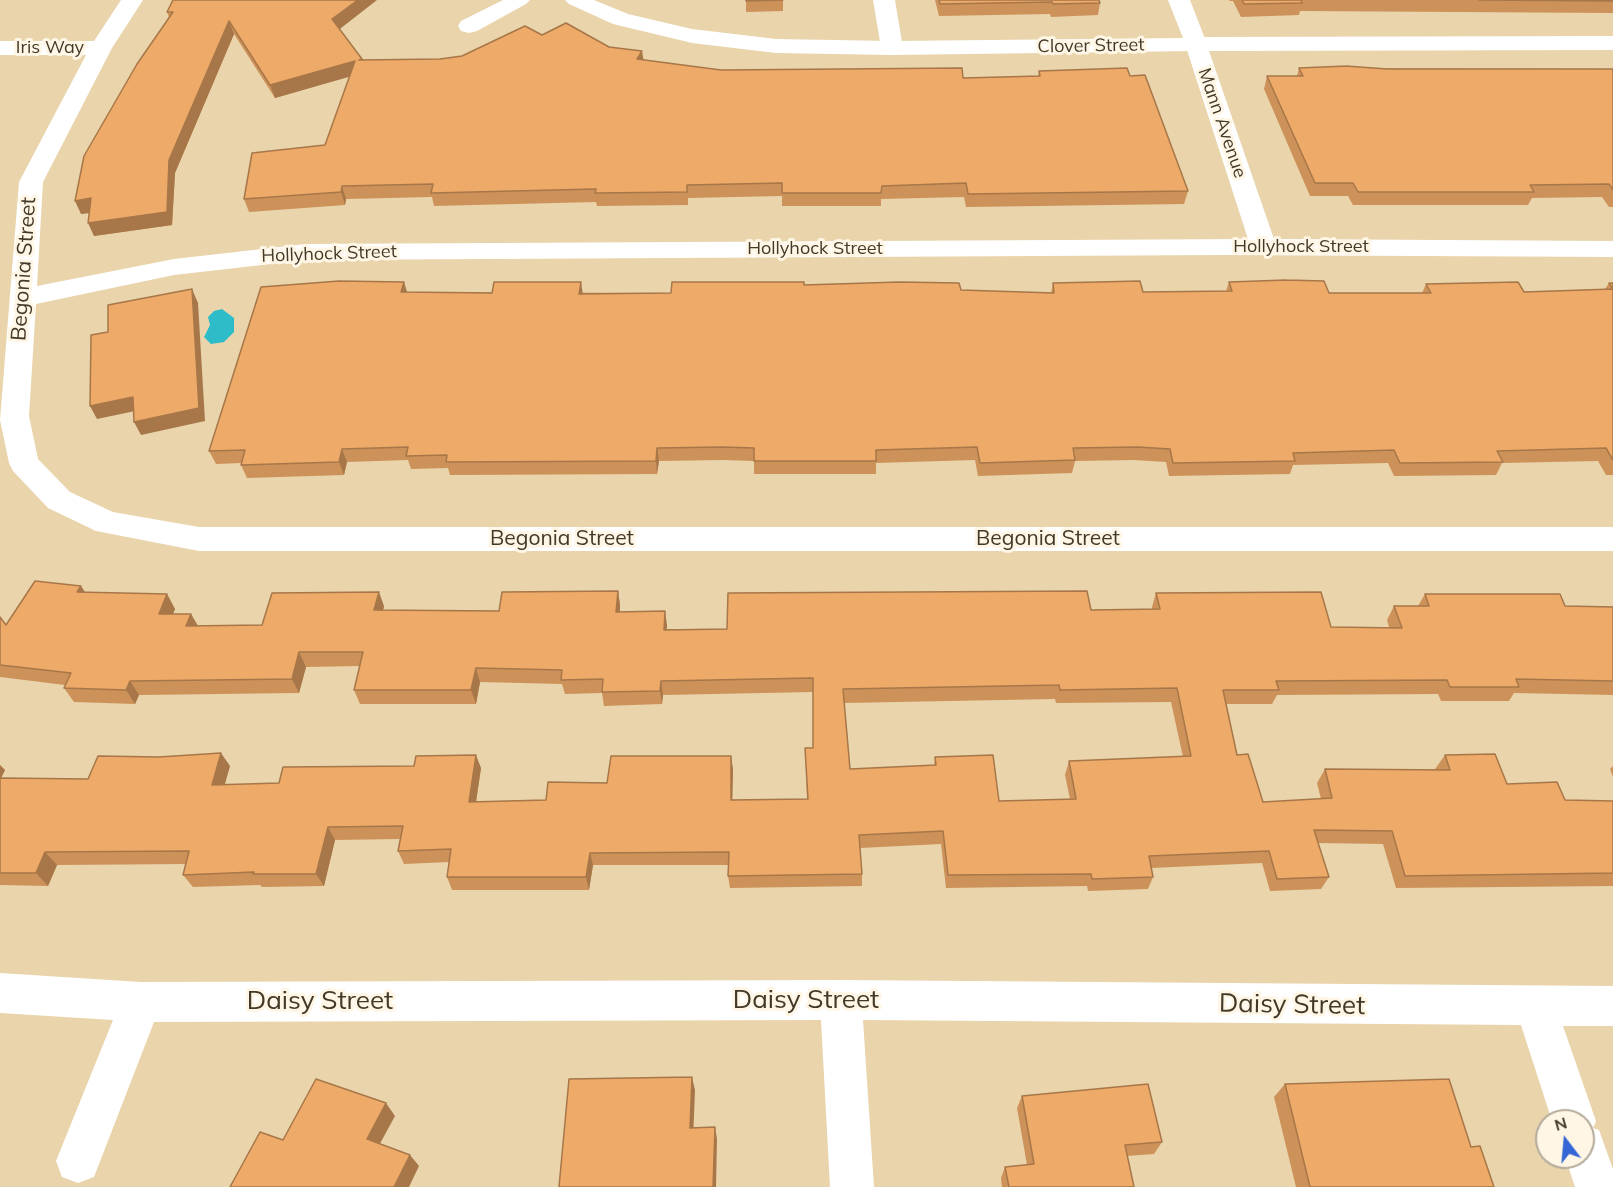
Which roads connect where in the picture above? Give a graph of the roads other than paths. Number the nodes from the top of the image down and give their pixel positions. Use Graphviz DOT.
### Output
graph roads {
  1 [pos="132,0"];
  2 [pos="519,0"];
  3 [pos="576,0"];
  4 [pos="884,0"];
  5 [pos="1179,0"];
  6 [pos="469,26"];
  7 [pos="1613,43"];
  8 [pos="1196,44"];
  9 [pos="0,48"];
  10 [pos="101,48"];
  11 [pos="892,48"];
  12 [pos="1264,247"];
  13 [pos="1613,249"];
  14 [pos="21,298"];
  15 [pos="1613,539"];
  16 [pos="0,993"];
  17 [pos="841,1000"];
  18 [pos="141,1002"];
  19 [pos="1613,1006"];
  20 [pos="1536,1007"];
  21 [pos="1570,1109"];
  22 [pos="78,1161"];
  23 [pos="1591,1169"];
  24 [pos="852,1187"];
  25 [pos="1597,1187"];
  1 -- 10 [label="street, Begonia Street"];
  2 -- 6 [label="street"];
  3 -- 11 [label="street, Clover Street"];
  4 -- 11 [label="street"];
  5 -- 8 [label="street, Mann Avenue"];
  7 -- 8 [label="street, Clover Street"];
  8 -- 11 [label="street, Clover Street"];
  8 -- 12 [label="street, Mann Avenue"];
  9 -- 10 [label="street, Iris Way"];
  10 -- 14 [label="street, Begonia Street"];
  12 -- 13 [label="street, Hollyhock Street"];
  12 -- 14 [label="street, Hollyhock Street"];
  14 -- 15 [label="street, Begonia Street"];
  16 -- 18 [label="street, Daisy Street"];
  17 -- 18 [label="street, Daisy Street"];
  17 -- 20 [label="street, Daisy Street"];
  17 -- 24 [label="street"];
  18 -- 22 [label="street"];
  19 -- 20 [label="street, Daisy Street"];
  20 -- 21 [label="street"];
  23 -- 25 [label="street"];
}
